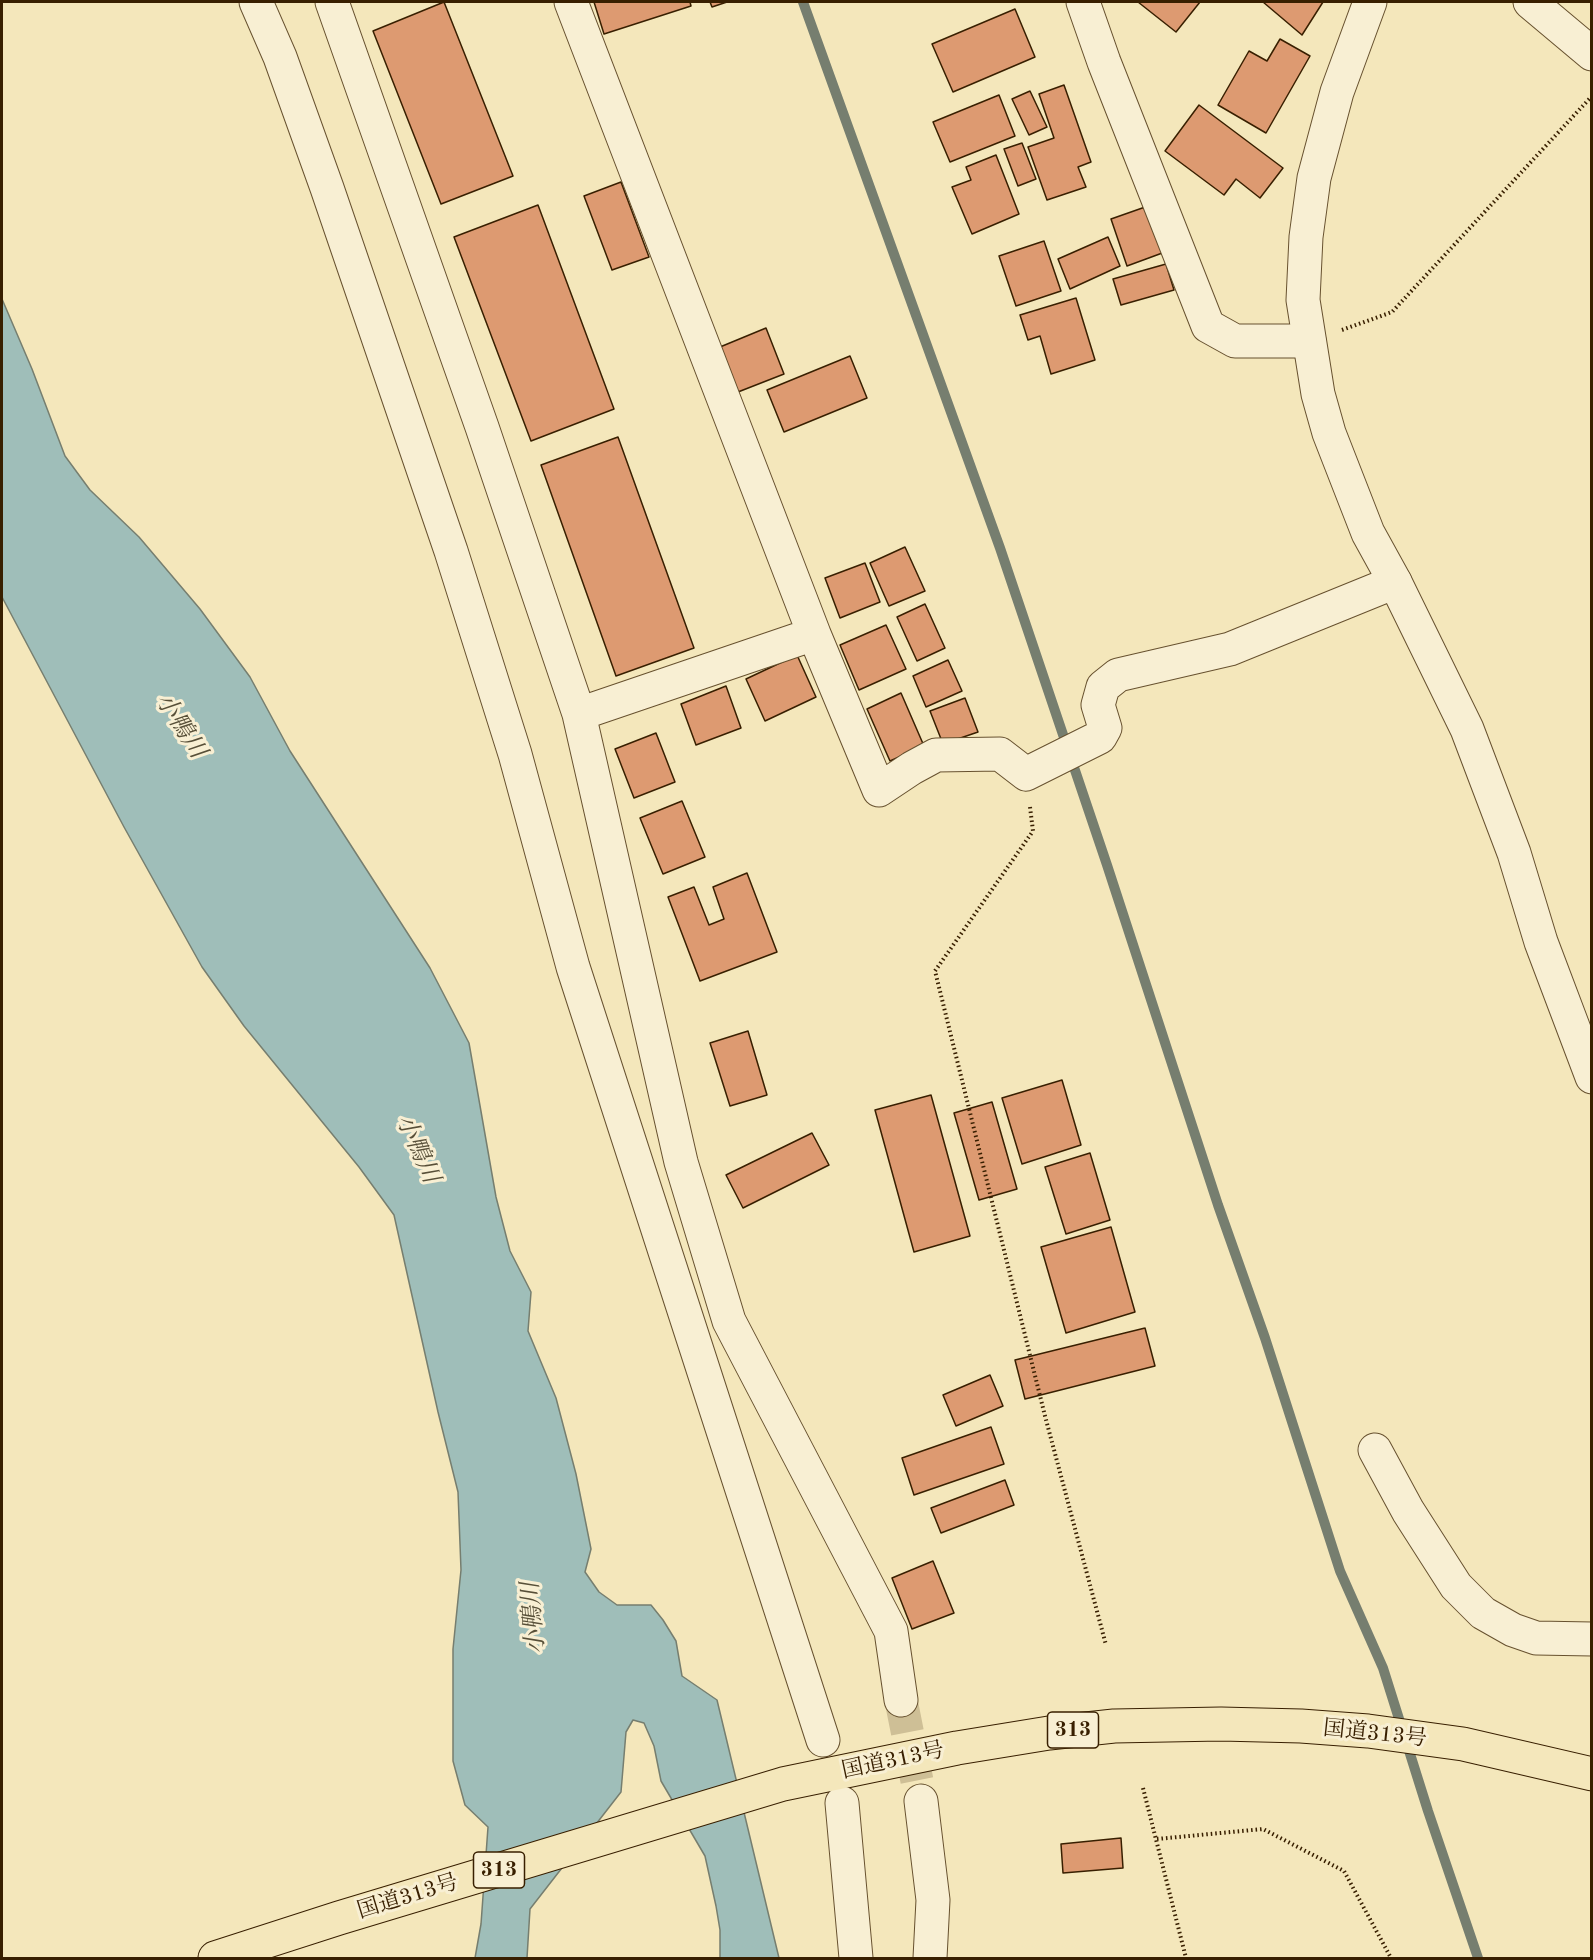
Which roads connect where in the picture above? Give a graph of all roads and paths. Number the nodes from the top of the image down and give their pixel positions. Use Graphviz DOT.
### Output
graph roads {
  1 [pos="256,2"];
  2 [pos="332,2"];
  3 [pos="571,2"];
  4 [pos="1083,2"];
  5 [pos="1370,2"];
  6 [pos="1530,2"];
  7 [pos="1592,54"];
  8 [pos="1592,96"];
  9 [pos="1309,341"];
  10 [pos="1395,582"];
  11 [pos="814,634"];
  12 [pos="579,714"];
  13 [pos="1026,774"];
  14 [pos="1592,1077"];
  15 [pos="1375,1450"];
  16 [pos="1592,1639"];
  17 [pos="1106,1645"];
  18 [pos="901,1700"];
  19 [pos="823,1740"];
  20 [pos="1592,1774"];
  21 [pos="1143,1788"];
  22 [pos="921,1802"];
  23 [pos="842,1803"];
  24 [pos="1157,1839"];
  25 [pos="215,1959"];
  26 [pos="856,1959"];
  27 [pos="930,1959"];
  28 [pos="1186,1959"];
  29 [pos="1391,1959"];
  1 -- 19 [label="street"];
  2 -- 12 [label="street"];
  3 -- 11 [label="street"];
  4 -- 9 [label="street"];
  5 -- 9 [label="street"];
  6 -- 7 [label="street"];
  8 -- 9 [label="path"];
  9 -- 10 [label="street"];
  10 -- 13 [label="street"];
  10 -- 14 [label="street"];
  11 -- 12 [label="street"];
  11 -- 13 [label="street"];
  12 -- 18 [label="street"];
  13 -- 17 [label="path"];
  15 -- 16 [label="street"];
  20 -- 25 [label="highway, 国道313号 / 313"];
  21 -- 24 [label="path"];
  22 -- 27 [label="street"];
  23 -- 26 [label="street"];
  24 -- 28 [label="path"];
  24 -- 29 [label="path"];
}
